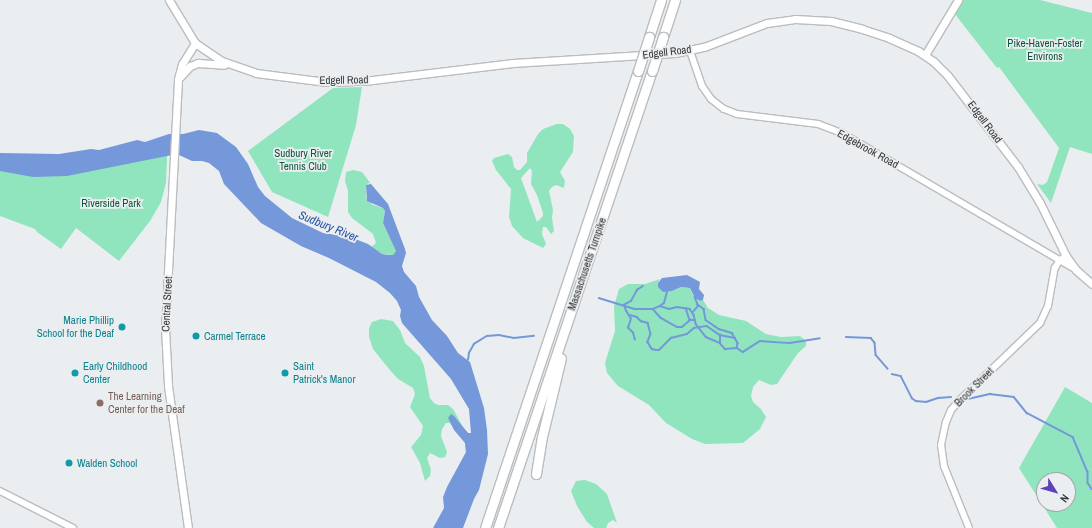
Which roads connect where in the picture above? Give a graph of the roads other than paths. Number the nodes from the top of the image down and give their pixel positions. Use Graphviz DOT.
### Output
graph roads {
  1 [pos="169,0"];
  2 [pos="661,0"];
  3 [pos="675,0"];
  4 [pos="958,0"];
  5 [pos="195,43"];
  6 [pos="690,51"];
  7 [pos="925,55"];
  8 [pos="231,66"];
  9 [pos="178,79"];
  10 [pos="1066,256"];
  11 [pos="1059,262"];
  12 [pos="1076,270"];
  13 [pos="584,273"];
  14 [pos="1092,284"];
  15 [pos="536,474"];
  16 [pos="0,491"];
  17 [pos="73,528"];
  18 [pos="188,528"];
  19 [pos="484,528"];
  20 [pos="498,528"];
  21 [pos="969,528"];
  1 -- 5 [label="main road, Edgell Road"];
  2 -- 19 [label="highway, Massachusetts Turnpike, bridge"];
  3 -- 13 [label="highway, Massachusetts Turnpike, bridge"];
  4 -- 7 [label="main road"];
  5 -- 8 [label="main road, Edgell Road"];
  5 -- 9 [label="main road, Central Street"];
  6 -- 7 [label="main road, Edgell Road"];
  6 -- 8 [label="main road, Edgell Road"];
  6 -- 11 [label="street, Edgebrook Road"];
  7 -- 10 [label="main road, Edgell Road"];
  8 -- 9 [label="main road"];
  9 -- 18 [label="main road, Central Street"];
  10 -- 11 [label="street"];
  10 -- 12 [label="main road, Edgell Road"];
  11 -- 12 [label="street"];
  11 -- 21 [label="street, Brook Street"];
  12 -- 14 [label="main road, Edgell Road"];
  13 -- 15 [label="highway"];
  13 -- 20 [label="highway, Massachusetts Turnpike"];
  16 -- 17 [label="street"];
}
